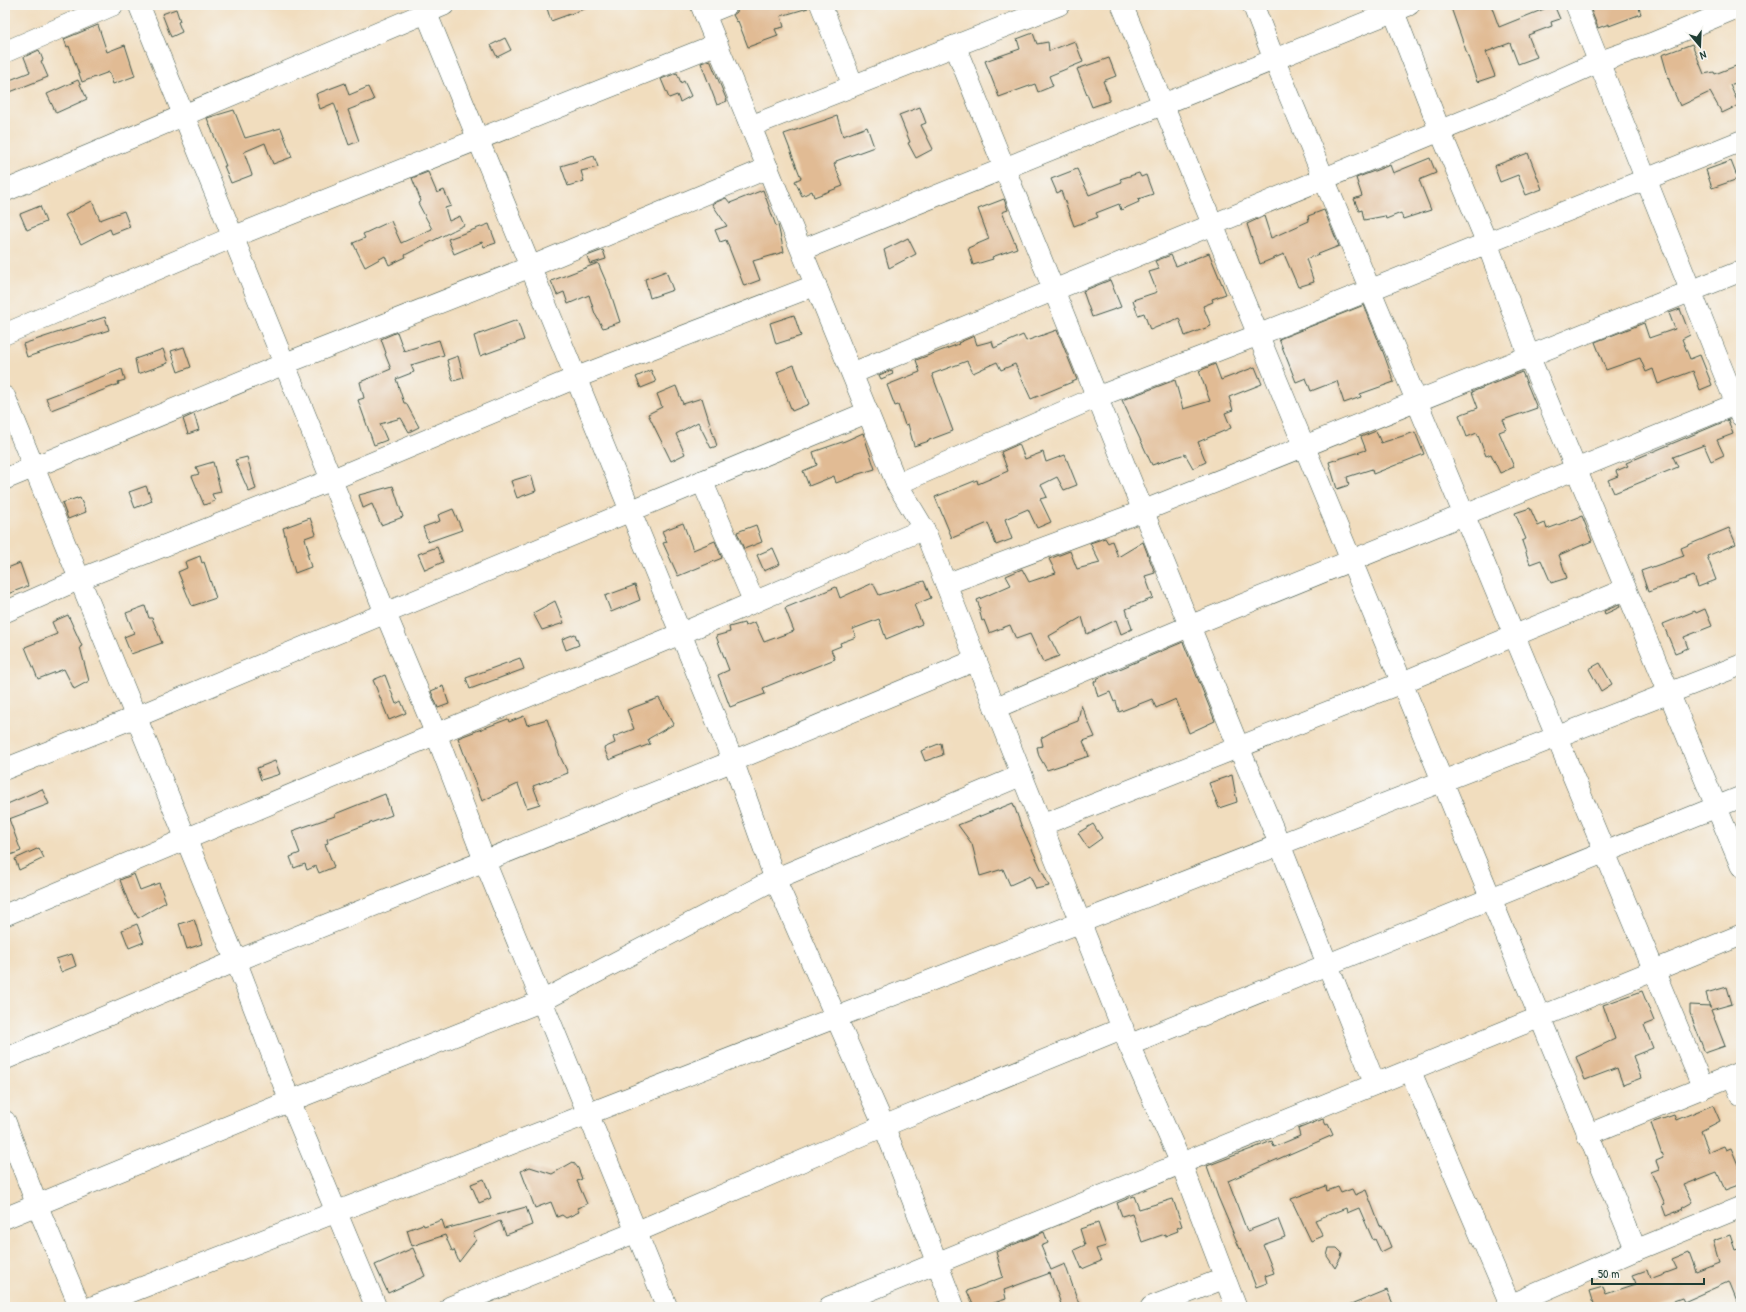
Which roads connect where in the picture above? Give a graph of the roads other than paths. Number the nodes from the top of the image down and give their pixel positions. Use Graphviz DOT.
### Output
graph roads {
  1 [pos="113,5"];
  2 [pos="138,5"];
  3 [pos="726,5"];
  4 [pos="820,5"];
  5 [pos="1059,5"];
  6 [pos="1122,5"];
  7 [pos="1253,5"];
  8 [pos="1576,5"];
  9 [pos="1741,6"];
  10 [pos="1398,7"];
  11 [pos="431,8"];
  12 [pos="703,10"];
  13 [pos="717,44"];
  14 [pos="955,46"];
  15 [pos="5,52"];
  16 [pos="1274,59"];
  17 [pos="1599,62"];
  18 [pos="853,85"];
  19 [pos="1163,104"];
  20 [pos="184,116"];
  21 [pos="751,126"];
  22 [pos="1440,131"];
  23 [pos="478,139"];
  24 [pos="1741,141"];
  25 [pos="768,168"];
  26 [pos="1005,168"];
  27 [pos="1324,179"];
  28 [pos="1646,179"];
  29 [pos="5,191"];
  30 [pos="1213,225"];
  31 [pos="233,237"];
  32 [pos="1487,243"];
  33 [pos="802,250"];
  34 [pos="530,267"];
  35 [pos="1741,271"];
  36 [pos="816,285"];
  37 [pos="1054,290"];
  38 [pos="1370,290"];
  39 [pos="1690,291"];
  40 [pos="5,334"];
  41 [pos="1258,335"];
  42 [pos="1529,356"];
  43 [pos="284,364"];
  44 [pos="853,373"];
  45 [pos="576,378"];
  46 [pos="5,397"];
  47 [pos="1097,397"];
  48 [pos="1417,401"];
  49 [pos="1739,407"];
  50 [pos="868,412"];
  51 [pos="1304,447"];
  52 [pos="34,468"];
  53 [pos="1576,469"];
  54 [pos="5,479"];
  55 [pos="331,480"];
  56 [pos="702,481"];
  57 [pos="897,484"];
  58 [pos="630,511"];
  59 [pos="1143,511"];
  60 [pos="1464,515"];
  61 [pos="924,529"];
  62 [pos="1351,561"];
  63 [pos="80,579"];
  64 [pos="946,584"];
  65 [pos="1626,589"];
  66 [pos="754,602"];
  67 [pos="5,612"];
  68 [pos="385,612"];
  69 [pos="1190,626"];
  70 [pos="680,634"];
  71 [pos="1515,636"];
  72 [pos="976,660"];
  73 [pos="1741,666"];
  74 [pos="1401,683"];
  75 [pos="1669,693"];
  76 [pos="995,708"];
  77 [pos="136,717"];
  78 [pos="436,734"];
  79 [pos="1557,737"];
  80 [pos="1239,748"];
  81 [pos="732,762"];
  82 [pos="5,769"];
  83 [pos="1022,775"];
  84 [pos="1442,782"];
  85 [pos="1741,797"];
  86 [pos="1716,807"];
  87 [pos="1042,825"];
  88 [pos="186,838"];
  89 [pos="1280,845"];
  90 [pos="1605,852"];
  91 [pos="485,862"];
  92 [pos="1741,866"];
  93 [pos="775,879"];
  94 [pos="1490,899"];
  95 [pos="5,914"];
  96 [pos="1081,923"];
  97 [pos="1741,935"];
  98 [pos="236,961"];
  99 [pos="1327,965"];
  100 [pos="1655,970"];
  101 [pos="542,1001"];
  102 [pos="1539,1017"];
  103 [pos="836,1018"];
  104 [pos="1126,1037"];
  105 [pos="5,1059"];
  106 [pos="1410,1070"];
  107 [pos="1737,1074"];
  108 [pos="1375,1084"];
  109 [pos="1703,1088"];
  110 [pos="1741,1096"];
  111 [pos="290,1101"];
  112 [pos="589,1115"];
  113 [pos="5,1120"];
  114 [pos="884,1126"];
  115 [pos="1588,1135"];
  116 [pos="1181,1163"];
  117 [pos="37,1205"];
  118 [pos="1741,1207"];
  119 [pos="338,1212"];
  120 [pos="5,1218"];
  121 [pos="636,1232"];
  122 [pos="1636,1250"];
  123 [pos="936,1263"];
  124 [pos="1225,1278"];
  125 [pos="1510,1306"];
  126 [pos="80,1307"];
  127 [pos="92,1307"];
  128 [pos="376,1307"];
  129 [pos="450,1307"];
  130 [pos="667,1307"];
  131 [pos="828,1307"];
  132 [pos="954,1307"];
  133 [pos="1151,1307"];
  134 [pos="1236,1307"];
  1 -- 15 [label="street"];
  2 -- 20 [label="street"];
  3 -- 12 [label="street"];
  4 -- 18 [label="street"];
  5 -- 14 [label="street"];
  6 -- 19 [label="street"];
  7 -- 16 [label="street"];
  8 -- 17 [label="street"];
  9 -- 17 [label="street"];
  10 -- 16 [label="street"];
  10 -- 22 [label="street"];
  11 -- 20 [label="street"];
  11 -- 23 [label="street"];
  12 -- 13 [label="street"];
  13 -- 21 [label="street"];
  13 -- 23 [label="street"];
  14 -- 18 [label="street"];
  14 -- 26 [label="street"];
  16 -- 19 [label="street"];
  16 -- 27 [label="street"];
  17 -- 22 [label="street"];
  17 -- 28 [label="street"];
  18 -- 21 [label="street"];
  19 -- 26 [label="street"];
  19 -- 30 [label="street"];
  20 -- 29 [label="street"];
  20 -- 31 [label="street"];
  21 -- 25 [label="street"];
  22 -- 27 [label="street"];
  22 -- 32 [label="street"];
  23 -- 31 [label="street"];
  23 -- 34 [label="street"];
  24 -- 28 [label="street"];
  25 -- 33 [label="street"];
  25 -- 34 [label="street"];
  26 -- 33 [label="street"];
  26 -- 37 [label="street"];
  27 -- 30 [label="street"];
  27 -- 38 [label="street"];
  28 -- 32 [label="street"];
  28 -- 39 [label="street"];
  30 -- 37 [label="street"];
  30 -- 41 [label="street"];
  31 -- 40 [label="street"];
  31 -- 43 [label="street"];
  32 -- 38 [label="street"];
  32 -- 42 [label="street"];
  33 -- 36 [label="street"];
  34 -- 43 [label="street"];
  34 -- 45 [label="street"];
  35 -- 39 [label="street"];
  36 -- 44 [label="street"];
  36 -- 45 [label="street"];
  37 -- 44 [label="street"];
  37 -- 47 [label="street"];
  38 -- 41 [label="street"];
  38 -- 48 [label="street"];
  39 -- 42 [label="street"];
  39 -- 49 [label="street"];
  41 -- 47 [label="street"];
  41 -- 51 [label="street"];
  42 -- 48 [label="street"];
  42 -- 53 [label="street"];
  43 -- 52 [label="street"];
  43 -- 55 [label="street"];
  44 -- 50 [label="street"];
  45 -- 55 [label="street"];
  45 -- 58 [label="street"];
  46 -- 52 [label="street"];
  47 -- 57 [label="street"];
  47 -- 59 [label="street"];
  48 -- 51 [label="street"];
  48 -- 60 [label="street"];
  49 -- 53 [label="street"];
  50 -- 56 [label="street"];
  50 -- 57 [label="street"];
  51 -- 59 [label="street"];
  51 -- 62 [label="street"];
  52 -- 54 [label="street"];
  52 -- 63 [label="street"];
  53 -- 60 [label="street"];
  53 -- 65 [label="street"];
  55 -- 63 [label="street"];
  55 -- 68 [label="street"];
  56 -- 58 [label="street"];
  56 -- 66 [label="street"];
  57 -- 61 [label="street"];
  58 -- 68 [label="street"];
  58 -- 70 [label="street"];
  59 -- 64 [label="street"];
  59 -- 69 [label="street"];
  60 -- 62 [label="street"];
  60 -- 71 [label="street"];
  61 -- 64 [label="street"];
  61 -- 66 [label="street"];
  62 -- 69 [label="street"];
  62 -- 74 [label="street"];
  63 -- 67 [label="street"];
  63 -- 77 [label="street"];
  64 -- 72 [label="street"];
  65 -- 71 [label="street"];
  65 -- 75 [label="street"];
  66 -- 70 [label="street"];
  68 -- 77 [label="street"];
  68 -- 78 [label="street"];
  69 -- 76 [label="street"];
  69 -- 80 [label="street"];
  70 -- 78 [label="street"];
  70 -- 81 [label="street"];
  71 -- 74 [label="street"];
  71 -- 79 [label="street"];
  72 -- 76 [label="street"];
  72 -- 81 [label="street"];
  73 -- 75 [label="street"];
  74 -- 80 [label="street"];
  74 -- 84 [label="street"];
  75 -- 79 [label="street"];
  75 -- 86 [label="street"];
  76 -- 83 [label="street"];
  77 -- 82 [label="street"];
  77 -- 88 [label="street"];
  78 -- 88 [label="street"];
  78 -- 91 [label="street"];
  79 -- 84 [label="street"];
  79 -- 90 [label="street"];
  80 -- 87 [label="street"];
  80 -- 89 [label="street"];
  81 -- 91 [label="street"];
  81 -- 93 [label="street"];
  83 -- 87 [label="street"];
  83 -- 93 [label="street"];
  84 -- 89 [label="street"];
  84 -- 94 [label="street"];
  85 -- 86 [label="street"];
  86 -- 90 [label="street"];
  86 -- 92 [label="street"];
  87 -- 96 [label="street"];
  88 -- 95 [label="street"];
  88 -- 98 [label="street"];
  89 -- 96 [label="street"];
  89 -- 99 [label="street"];
  90 -- 94 [label="street"];
  90 -- 100 [label="street"];
  91 -- 98 [label="street"];
  91 -- 101 [label="street"];
  93 -- 101 [label="street"];
  93 -- 103 [label="street"];
  94 -- 99 [label="street"];
  94 -- 102 [label="street"];
  96 -- 103 [label="street"];
  96 -- 104 [label="street"];
  97 -- 100 [label="street"];
  98 -- 105 [label="street"];
  98 -- 111 [label="street"];
  99 -- 104 [label="street"];
  99 -- 108 [label="street"];
  100 -- 102 [label="street"];
  100 -- 109 [label="street"];
  101 -- 111 [label="street"];
  101 -- 112 [label="street"];
  102 -- 106 [label="street"];
  102 -- 115 [label="street"];
  103 -- 112 [label="street"];
  103 -- 114 [label="street"];
  104 -- 114 [label="street"];
  104 -- 116 [label="street"];
  106 -- 108 [label="street"];
  106 -- 125 [label="street"];
  107 -- 109 [label="street"];
  107 -- 110 [label="street"];
  108 -- 116 [label="street"];
  109 -- 115 [label="street"];
  111 -- 117 [label="street"];
  111 -- 119 [label="street"];
  112 -- 119 [label="street"];
  112 -- 121 [label="street"];
  113 -- 117 [label="street"];
  114 -- 121 [label="street"];
  114 -- 123 [label="street"];
  115 -- 122 [label="street"];
  116 -- 123 [label="street"];
  116 -- 124 [label="street"];
  117 -- 120 [label="street"];
  117 -- 126 [label="street"];
  118 -- 122 [label="street"];
  119 -- 127 [label="street"];
  119 -- 128 [label="street"];
  121 -- 129 [label="street"];
  121 -- 130 [label="street"];
  122 -- 125 [label="street"];
  123 -- 131 [label="street"];
  123 -- 132 [label="street"];
  124 -- 133 [label="street"];
  124 -- 134 [label="street"];
}
